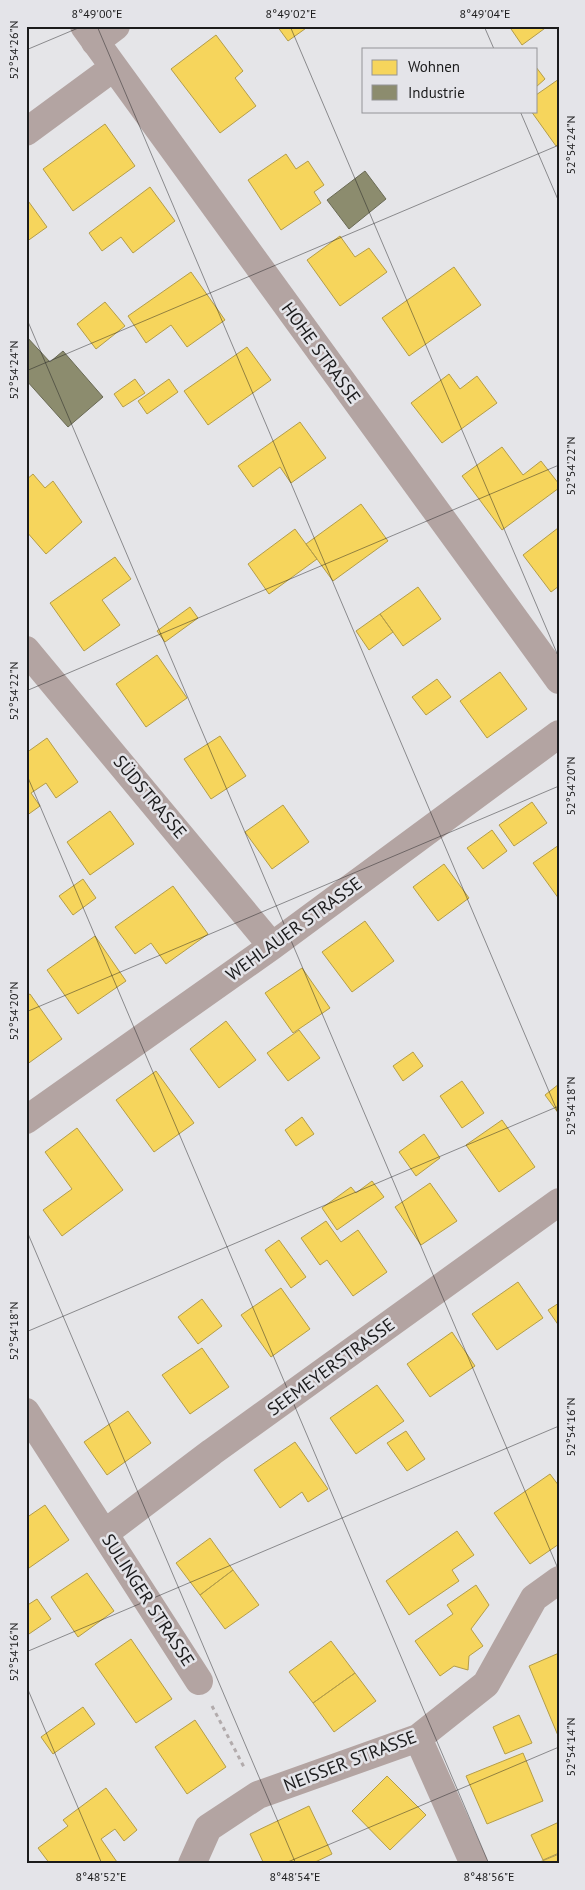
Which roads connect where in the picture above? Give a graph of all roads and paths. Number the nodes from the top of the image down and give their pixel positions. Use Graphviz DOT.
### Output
graph roads {
  1 [pos="98,31"];
  2 [pos="113,68"];
  3 [pos="26,132"];
  4 [pos="26,650"];
  5 [pos="559,680"];
  6 [pos="559,734"];
  7 [pos="272,946"];
  8 [pos="26,1120"];
  9 [pos="559,1202"];
  10 [pos="26,1412"];
  11 [pos="105,1533"];
  12 [pos="559,1580"];
  13 [pos="199,1681"];
  14 [pos="418,1738"];
  15 [pos="258,1795"];
  16 [pos="192,1864"];
  17 [pos="474,1864"];
  1 -- 2 [label="street, HOHE STRASSE"];
  2 -- 3 [label="street"];
  2 -- 5 [label="street, HOHE STRASSE"];
  4 -- 7 [label="street, SÜDSTRASSE"];
  6 -- 7 [label="street, WEHLAUER STRASSE"];
  7 -- 8 [label="street, WEHLAUER STRASSE"];
  9 -- 11 [label="street, SEEMEYERSTRASSE"];
  10 -- 11 [label="street, SULINGER STRASSE"];
  11 -- 13 [label="street, SULINGER STRASSE"];
  12 -- 14 [label="street, NEISSER STRASSE"];
  13 -- 15 [label="path, SULINGER STRASSE"];
  14 -- 15 [label="street, NEISSER STRASSE"];
  14 -- 17 [label="street"];
  15 -- 16 [label="street, NEISSER STRASSE"];
}
